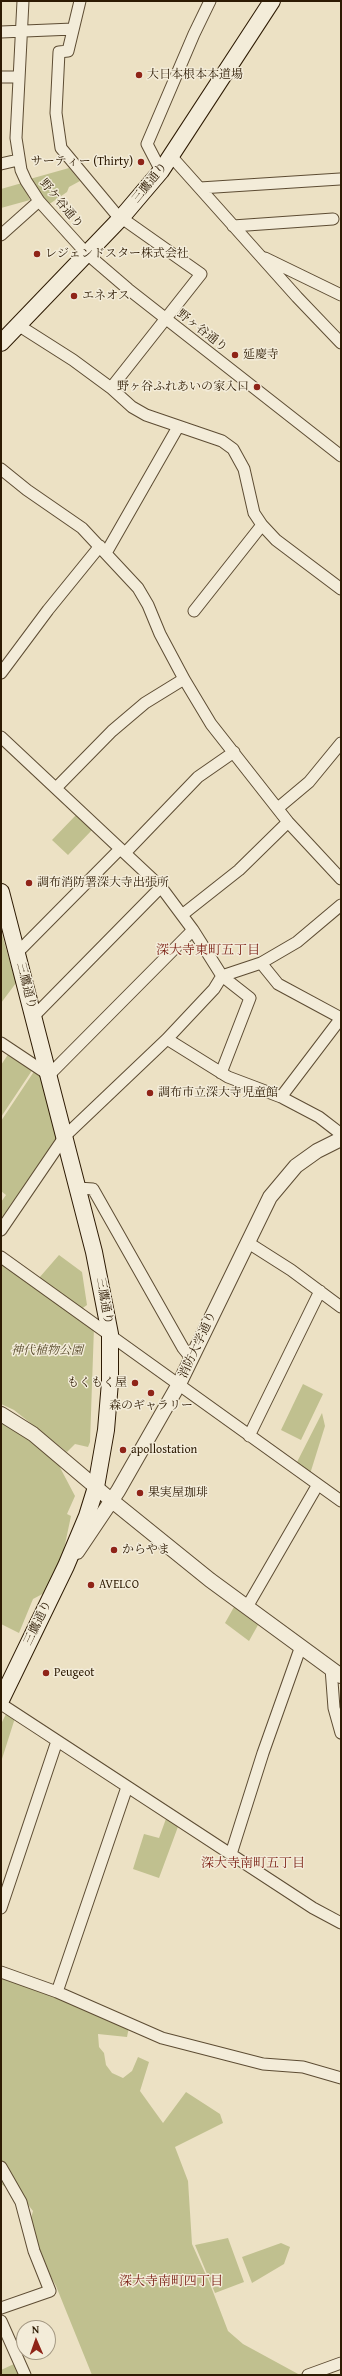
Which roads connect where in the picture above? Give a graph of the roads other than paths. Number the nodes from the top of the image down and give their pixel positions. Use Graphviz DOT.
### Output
graph roads {
  1 [pos="23,1"];
  2 [pos="80,1"];
  3 [pos="210,1"];
  4 [pos="272,1"];
  5 [pos="73,29"];
  6 [pos="1,32"];
  7 [pos="21,32"];
  8 [pos="1,77"];
  9 [pos="18,77"];
  10 [pos="171,156"];
  11 [pos="18,160"];
  12 [pos="1,164"];
  13 [pos="161,171"];
  14 [pos="340,179"];
  15 [pos="200,188"];
  16 [pos="39,201"];
  17 [pos="121,218"];
  18 [pos="333,219"];
  19 [pos="233,226"];
  20 [pos="1,235"];
  21 [pos="86,253"];
  22 [pos="259,255"];
  23 [pos="341,295"];
  24 [pos="165,318"];
  25 [pos="18,325"];
  26 [pos="1,343"];
  27 [pos="341,343"];
  28 [pos="111,388"];
  29 [pos="178,427"];
  30 [pos="341,456"];
  31 [pos="1,468"];
  32 [pos="262,525"];
  33 [pos="103,550"];
  34 [pos="341,589"];
  35 [pos="194,611"];
  36 [pos="1,673"];
  37 [pos="184,679"];
  38 [pos="1,737"];
  39 [pos="341,743"];
  40 [pos="234,752"];
  41 [pos="56,788"];
  42 [pos="278,808"];
  43 [pos="288,822"];
  44 [pos="122,851"];
  45 [pos="341,879"];
  46 [pos="161,887"];
  47 [pos="2,897"];
  48 [pos="341,905"];
  49 [pos="182,916"];
  50 [pos="193,930"];
  51 [pos="18,952"];
  52 [pos="261,964"];
  53 [pos="222,976"];
  54 [pos="34,1016"];
  55 [pos="341,1018"];
  56 [pos="167,1039"];
  57 [pos="1,1043"];
  58 [pos="220,1073"];
  59 [pos="49,1075"];
  60 [pos="281,1097"];
  61 [pos="341,1134"];
  62 [pos="65,1136"];
  63 [pos="341,1140"];
  64 [pos="78,1188"];
  65 [pos="1,1230"];
  66 [pos="247,1242"];
  67 [pos="1,1257"];
  68 [pos="320,1292"];
  69 [pos="341,1307"];
  70 [pos="110,1334"];
  71 [pos="191,1358"];
  72 [pos="179,1384"];
  73 [pos="1,1414"];
  74 [pos="249,1436"];
  75 [pos="96,1486"];
  76 [pos="318,1486"];
  77 [pos="111,1500"];
  78 [pos="341,1501"];
  79 [pos="66,1566"];
  80 [pos="247,1607"];
  81 [pos="301,1646"];
  82 [pos="336,1672"];
  83 [pos="1,1700"];
  84 [pos="1,1704"];
  85 [pos="341,1733"];
  86 [pos="58,1741"];
  87 [pos="127,1787"];
  88 [pos="231,1854"];
  89 [pos="1,1908"];
  90 [pos="341,1923"];
  91 [pos="1,1972"];
  92 [pos="57,1992"];
  93 [pos="341,2078"];
  94 [pos="1,2167"];
  95 [pos="1,2308"];
  96 [pos="1,2321"];
  97 [pos="341,2363"];
  98 [pos="25,2375"];
  99 [pos="308,2375"];
  1 -- 7 [label="street, 野ケ谷通り"];
  2 -- 5 [label="street"];
  3 -- 13 [label="street"];
  4 -- 10 [label="main road, 三鷹通り"];
  5 -- 7 [label="street"];
  5 -- 17 [label="street"];
  6 -- 7 [label="street"];
  7 -- 9 [label="street, 野ケ谷通り"];
  8 -- 9 [label="street"];
  9 -- 11 [label="street, 野ケ谷通り"];
  10 -- 13 [label="main road, 三鷹通り"];
  10 -- 15 [label="street"];
  11 -- 12 [label="street"];
  11 -- 16 [label="street, 野ケ谷通り"];
  13 -- 17 [label="main road, 三鷹通り"];
  14 -- 15 [label="street"];
  15 -- 19 [label="street"];
  16 -- 20 [label="street"];
  16 -- 21 [label="street, 野ケ谷通り"];
  17 -- 21 [label="main road, 三鷹通り"];
  17 -- 24 [label="street"];
  18 -- 19 [label="street"];
  19 -- 22 [label="street"];
  21 -- 24 [label="street, 野ヶ谷通り"];
  21 -- 25 [label="main road, 三鷹通り"];
  22 -- 23 [label="street"];
  22 -- 27 [label="street"];
  24 -- 28 [label="street"];
  24 -- 30 [label="street, 野ヶ谷通り"];
  25 -- 26 [label="main road, 三鷹通り"];
  25 -- 28 [label="street"];
  28 -- 29 [label="street"];
  29 -- 32 [label="street"];
  29 -- 33 [label="street"];
  31 -- 33 [label="street"];
  32 -- 34 [label="street"];
  32 -- 35 [label="street"];
  33 -- 36 [label="street"];
  33 -- 37 [label="street"];
  37 -- 40 [label="street"];
  37 -- 41 [label="street"];
  38 -- 41 [label="street"];
  39 -- 42 [label="street"];
  40 -- 42 [label="street"];
  40 -- 44 [label="street"];
  41 -- 44 [label="street"];
  42 -- 43 [label="street"];
  43 -- 45 [label="street"];
  43 -- 49 [label="street"];
  44 -- 46 [label="street"];
  44 -- 51 [label="street"];
  46 -- 49 [label="street"];
  46 -- 54 [label="street"];
  47 -- 51 [label="main road, 三鷹通り"];
  48 -- 52 [label="street"];
  49 -- 50 [label="street"];
  50 -- 53 [label="street"];
  50 -- 59 [label="street"];
  51 -- 54 [label="main road, 三鷹通り"];
  52 -- 53 [label="street"];
  52 -- 55 [label="street"];
  53 -- 56 [label="street"];
  53 -- 58 [label="street"];
  54 -- 59 [label="main road, 三鷹通り"];
  55 -- 60 [label="street"];
  56 -- 58 [label="street"];
  56 -- 62 [label="street"];
  57 -- 59 [label="street"];
  58 -- 60 [label="street"];
  59 -- 62 [label="main road, 三鷹通り"];
  60 -- 61 [label="street"];
  62 -- 64 [label="main road, 三鷹通り"];
  62 -- 65 [label="street"];
  63 -- 66 [label="street, 消防大学通り"];
  64 -- 70 [label="main road, 三鷹通り"];
  64 -- 71 [label="street"];
  66 -- 68 [label="street"];
  66 -- 71 [label="street, 消防大学通り"];
  67 -- 70 [label="street"];
  68 -- 69 [label="street"];
  68 -- 74 [label="street"];
  70 -- 72 [label="street"];
  70 -- 75 [label="main road, 三鷹通り"];
  71 -- 72 [label="street, 消防大学通り"];
  72 -- 74 [label="street"];
  72 -- 77 [label="street, 消防大学通り"];
  73 -- 75 [label="street"];
  74 -- 76 [label="street"];
  75 -- 77 [label="street"];
  75 -- 79 [label="main road, 三鷹通り"];
  76 -- 78 [label="street"];
  76 -- 80 [label="street"];
  77 -- 79 [label="street, 消防大学通り"];
  77 -- 80 [label="street"];
  79 -- 83 [label="main road, 三鷹通り"];
  80 -- 81 [label="street"];
  81 -- 82 [label="street"];
  81 -- 88 [label="street"];
  82 -- 85 [label="street"];
  84 -- 86 [label="street"];
  86 -- 87 [label="street"];
  86 -- 89 [label="street"];
  87 -- 88 [label="street"];
  87 -- 92 [label="street"];
  88 -- 90 [label="street"];
  91 -- 92 [label="street"];
  92 -- 93 [label="street"];
  94 -- 95 [label="street"];
  96 -- 98 [label="street"];
  97 -- 99 [label="street"];
}
